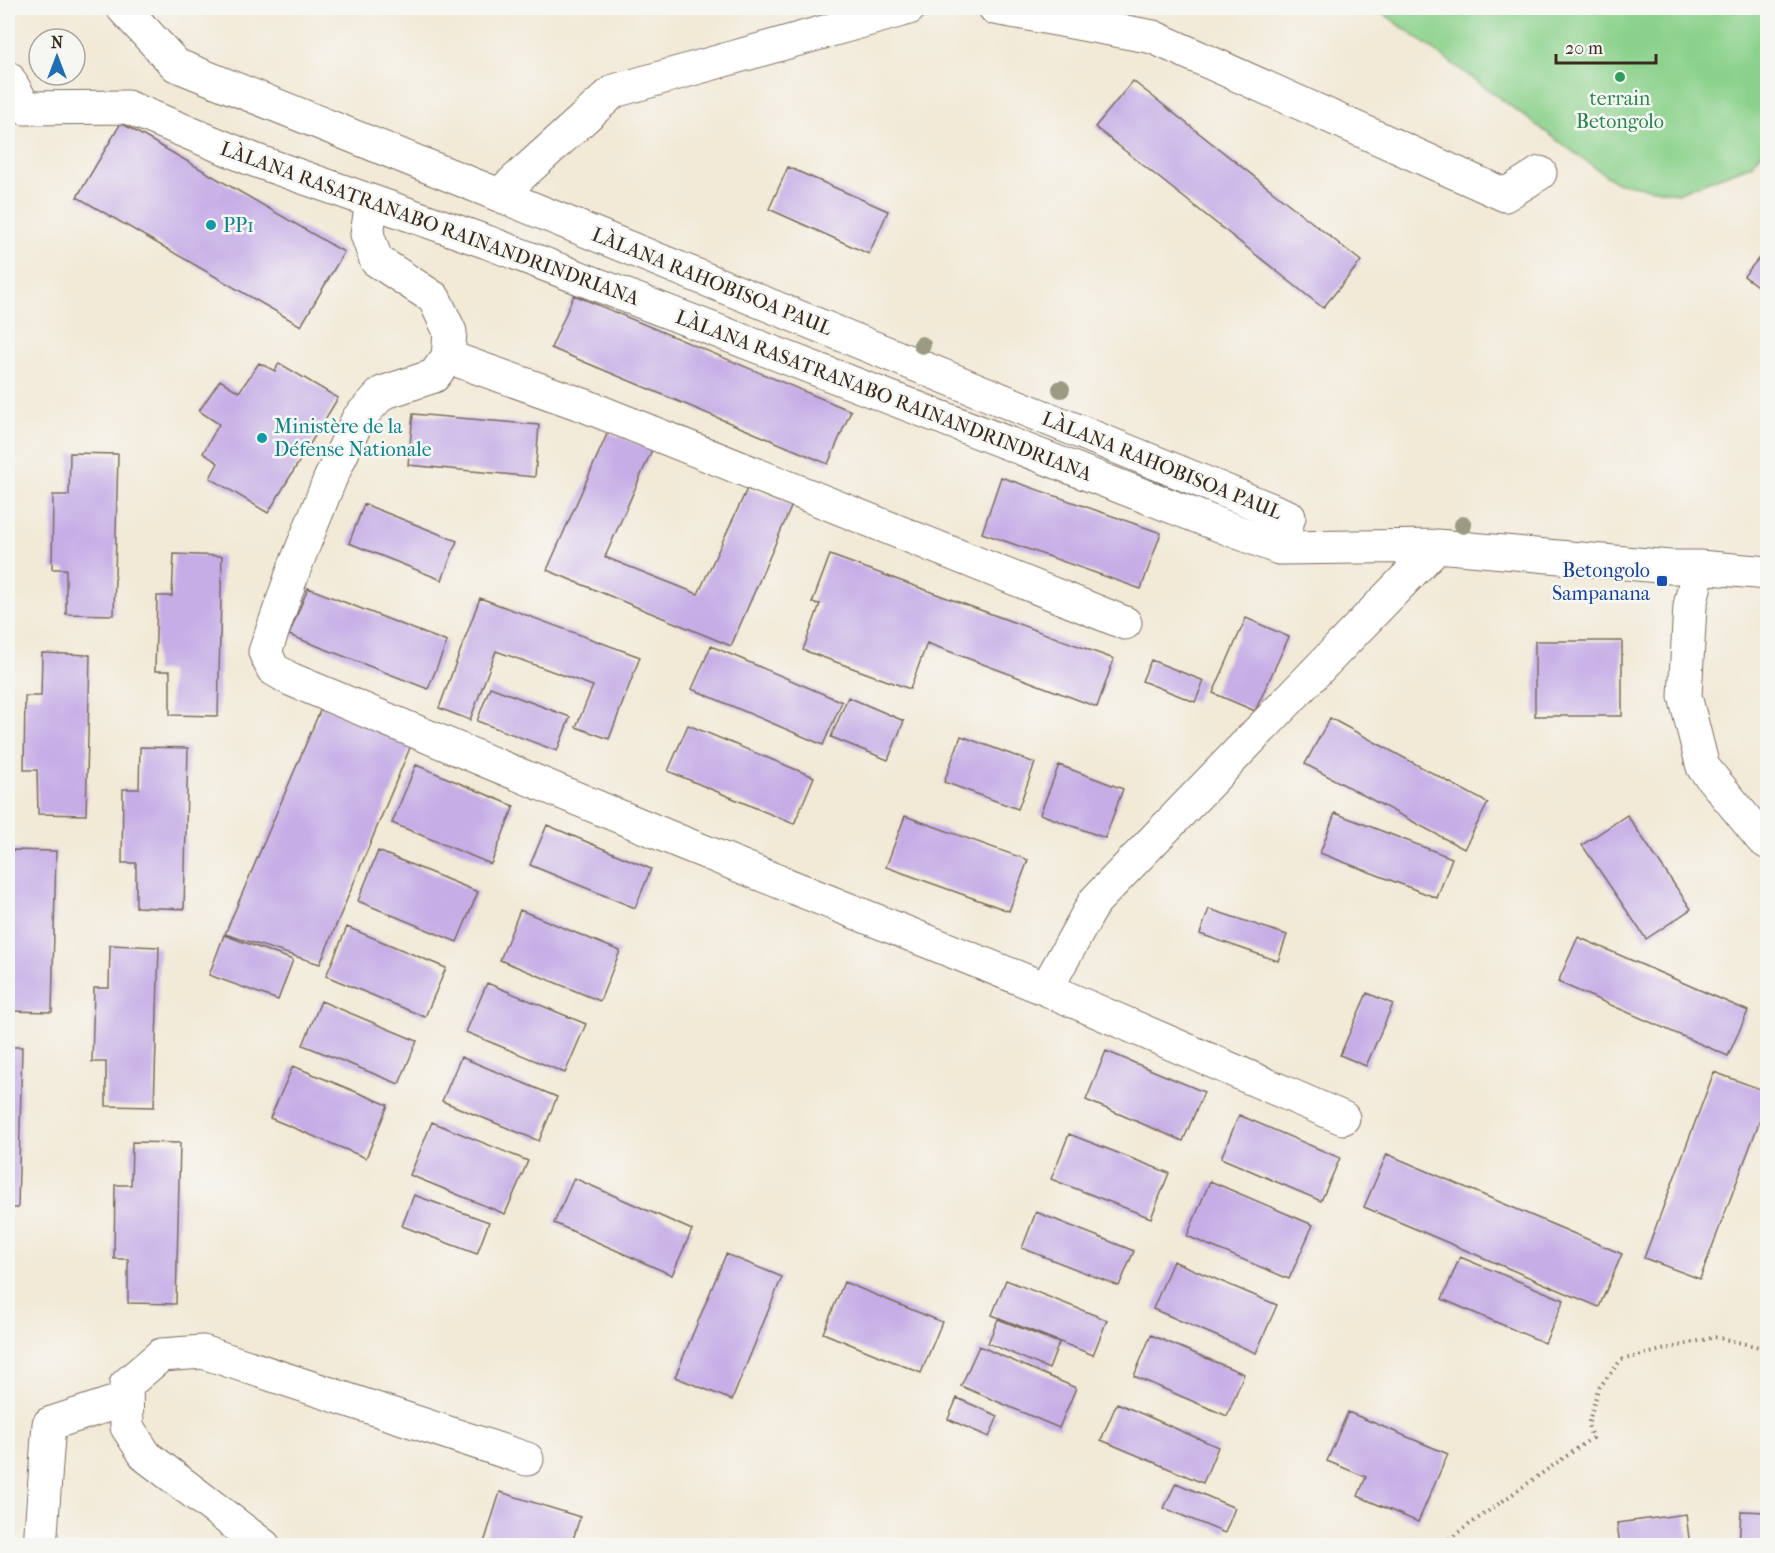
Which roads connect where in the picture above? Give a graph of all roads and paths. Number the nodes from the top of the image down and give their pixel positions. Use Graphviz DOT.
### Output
graph roads {
  1 [pos="123,8"];
  2 [pos="909,8"];
  3 [pos="995,8"];
  4 [pos="8,78"];
  5 [pos="16,115"];
  6 [pos="1540,173"];
  7 [pos="499,195"];
  8 [pos="372,202"];
  9 [pos="448,357"];
  10 [pos="1437,546"];
  11 [pos="1279,548"];
  12 [pos="1699,567"];
  13 [pos="1767,573"];
  14 [pos="1125,623"];
  15 [pos="1767,843"];
  16 [pos="1046,989"];
  17 [pos="1343,1118"];
  18 [pos="1767,1349"];
  19 [pos="126,1399"];
  20 [pos="527,1459"];
  21 [pos="40,1545"];
  22 [pos="264,1545"];
  23 [pos="1439,1545"];
  1 -- 7 [label="street, LÀLANA RAHOBISOA PAUL"];
  2 -- 7 [label="street"];
  3 -- 6 [label="street"];
  4 -- 5 [label="street"];
  5 -- 8 [label="street, LÀLANA RASATRANABO RAINANDRINDRIANA"];
  7 -- 11 [label="street, LÀLANA RAHOBISOA PAUL"];
  8 -- 9 [label="street"];
  8 -- 11 [label="street, LÀLANA RASATRANABO RAINANDRINDRIANA"];
  9 -- 14 [label="street"];
  9 -- 16 [label="street"];
  10 -- 11 [label="street, LÀLANA RASATRANABO RAINANDRINDRIANA"];
  10 -- 12 [label="street, LÀLANA RASATRANABO RAINANDRINDRIANA"];
  10 -- 16 [label="street"];
  12 -- 13 [label="street, LÀLANA RASATRANABO RAINANDRINDRIANA"];
  12 -- 15 [label="street"];
  16 -- 17 [label="street"];
  18 -- 23 [label="path"];
  19 -- 20 [label="street"];
  19 -- 21 [label="street"];
  19 -- 22 [label="street"];
}
